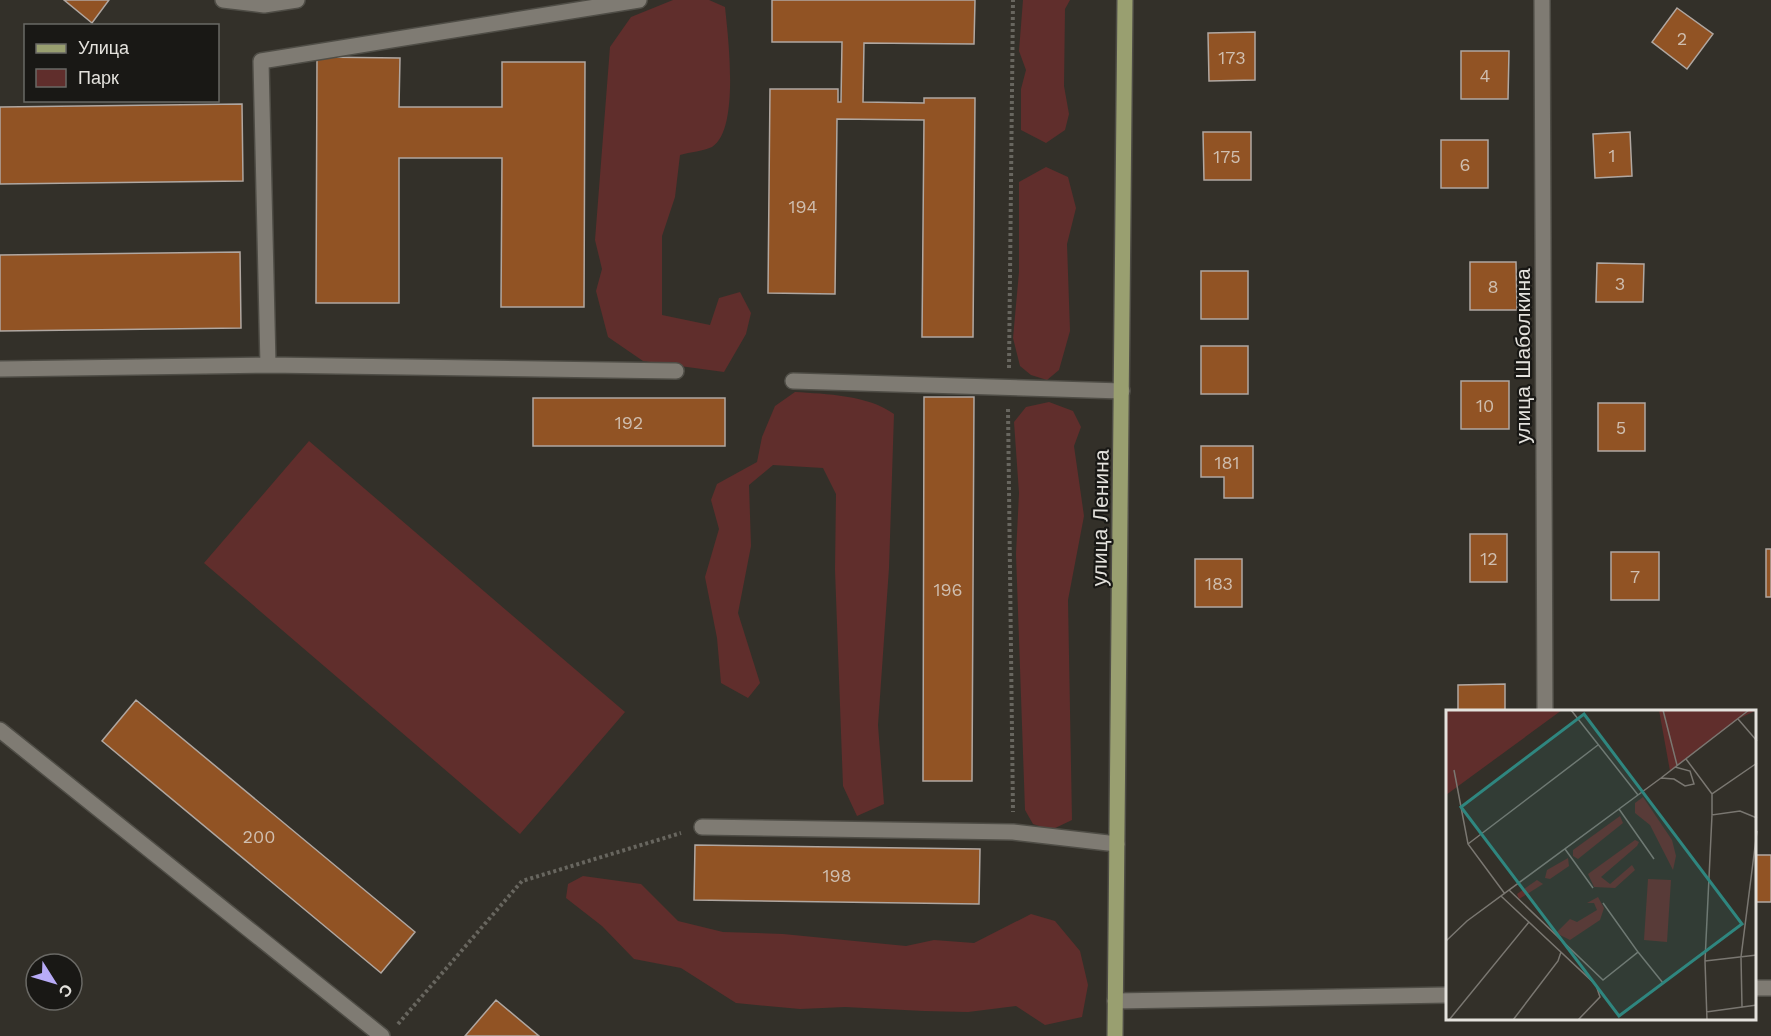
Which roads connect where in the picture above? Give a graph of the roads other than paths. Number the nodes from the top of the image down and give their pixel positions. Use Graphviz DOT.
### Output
graph roads {
  1 [pos="223,0"];
  2 [pos="297,0"];
  3 [pos="639,0"];
  4 [pos="1125,0"];
  5 [pos="1542,0"];
  6 [pos="268,365"];
  7 [pos="1,369"];
  8 [pos="676,371"];
  9 [pos="793,381"];
  10 [pos="1122,391"];
  11 [pos="1545,710"];
  12 [pos="0,730"];
  13 [pos="702,827"];
  14 [pos="1117,844"];
  15 [pos="1771,987"];
  16 [pos="1756,988"];
  17 [pos="1446,995"];
  18 [pos="1115,1001"];
  19 [pos="388,1032"];
  20 [pos="1115,1036"];
  1 -- 2 [label="street"];
  3 -- 6 [label="street"];
  4 -- 10 [label="main road, улица Ленина"];
  5 -- 11 [label="street, улица Шаболкина"];
  6 -- 7 [label="street"];
  6 -- 8 [label="street"];
  9 -- 10 [label="street"];
  10 -- 14 [label="main road, улица Ленина"];
  12 -- 19 [label="street"];
  13 -- 14 [label="street"];
  14 -- 18 [label="main road, улица Ленина"];
  15 -- 16 [label="street"];
  17 -- 18 [label="street"];
  18 -- 20 [label="main road, улица Ленина"];
}
